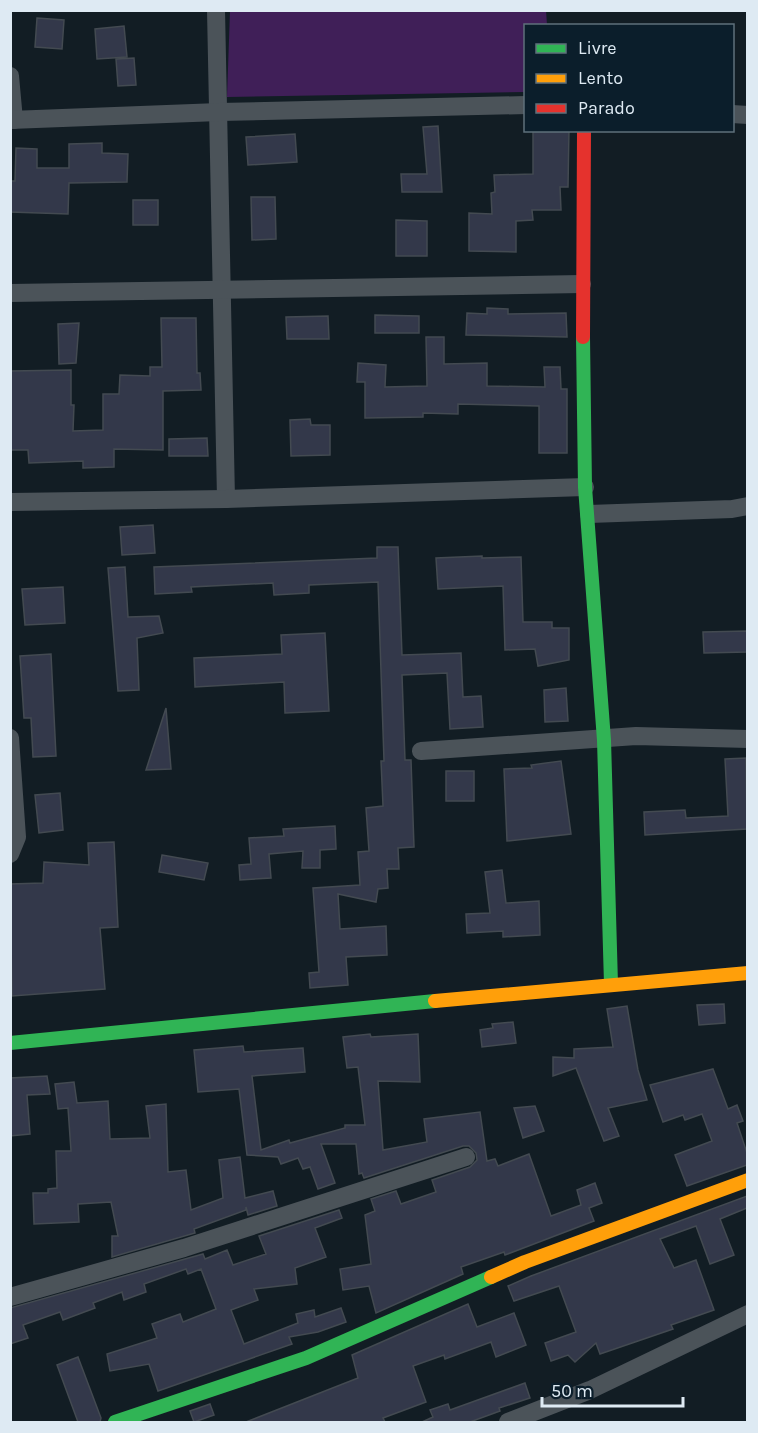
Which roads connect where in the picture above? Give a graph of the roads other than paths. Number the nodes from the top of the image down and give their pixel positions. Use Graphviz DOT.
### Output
graph roads {
  1 [pos="216,10"];
  2 [pos="10,76"];
  3 [pos="524,105"];
  4 [pos="219,112"];
  5 [pos="12,120"];
  6 [pos="584,132"];
  7 [pos="582,284"];
  8 [pos="222,290"];
  9 [pos="10,293"];
  10 [pos="585,487"];
  11 [pos="226,499"];
  12 [pos="10,502"];
  13 [pos="747,506"];
  14 [pos="589,514"];
  15 [pos="10,738"];
  16 [pos="747,739"];
  17 [pos="604,740"];
  18 [pos="421,751"];
  19 [pos="10,854"];
  20 [pos="747,973"];
  21 [pos="611,984"];
  22 [pos="10,1042"];
  23 [pos="466,1157"];
  24 [pos="747,1180"];
  25 [pos="10,1297"];
  26 [pos="747,1314"];
  27 [pos="115,1422"];
  28 [pos="508,1422"];
  1 -- 4 [label="street"];
  2 -- 5 [label="street"];
  3 -- 4 [label="street"];
  4 -- 5 [label="street"];
  4 -- 8 [label="street"];
  6 -- 7 [label="street"];
  7 -- 8 [label="street"];
  7 -- 10 [label="street"];
  8 -- 9 [label="street"];
  8 -- 11 [label="street"];
  10 -- 11 [label="street"];
  10 -- 14 [label="street"];
  11 -- 12 [label="street"];
  13 -- 14 [label="street"];
  14 -- 17 [label="street"];
  15 -- 19 [label="street"];
  16 -- 17 [label="street"];
  17 -- 18 [label="street"];
  17 -- 21 [label="street"];
  20 -- 21 [label="street"];
  21 -- 22 [label="street"];
  23 -- 25 [label="street"];
  24 -- 27 [label="street"];
  26 -- 28 [label="street"];
}
